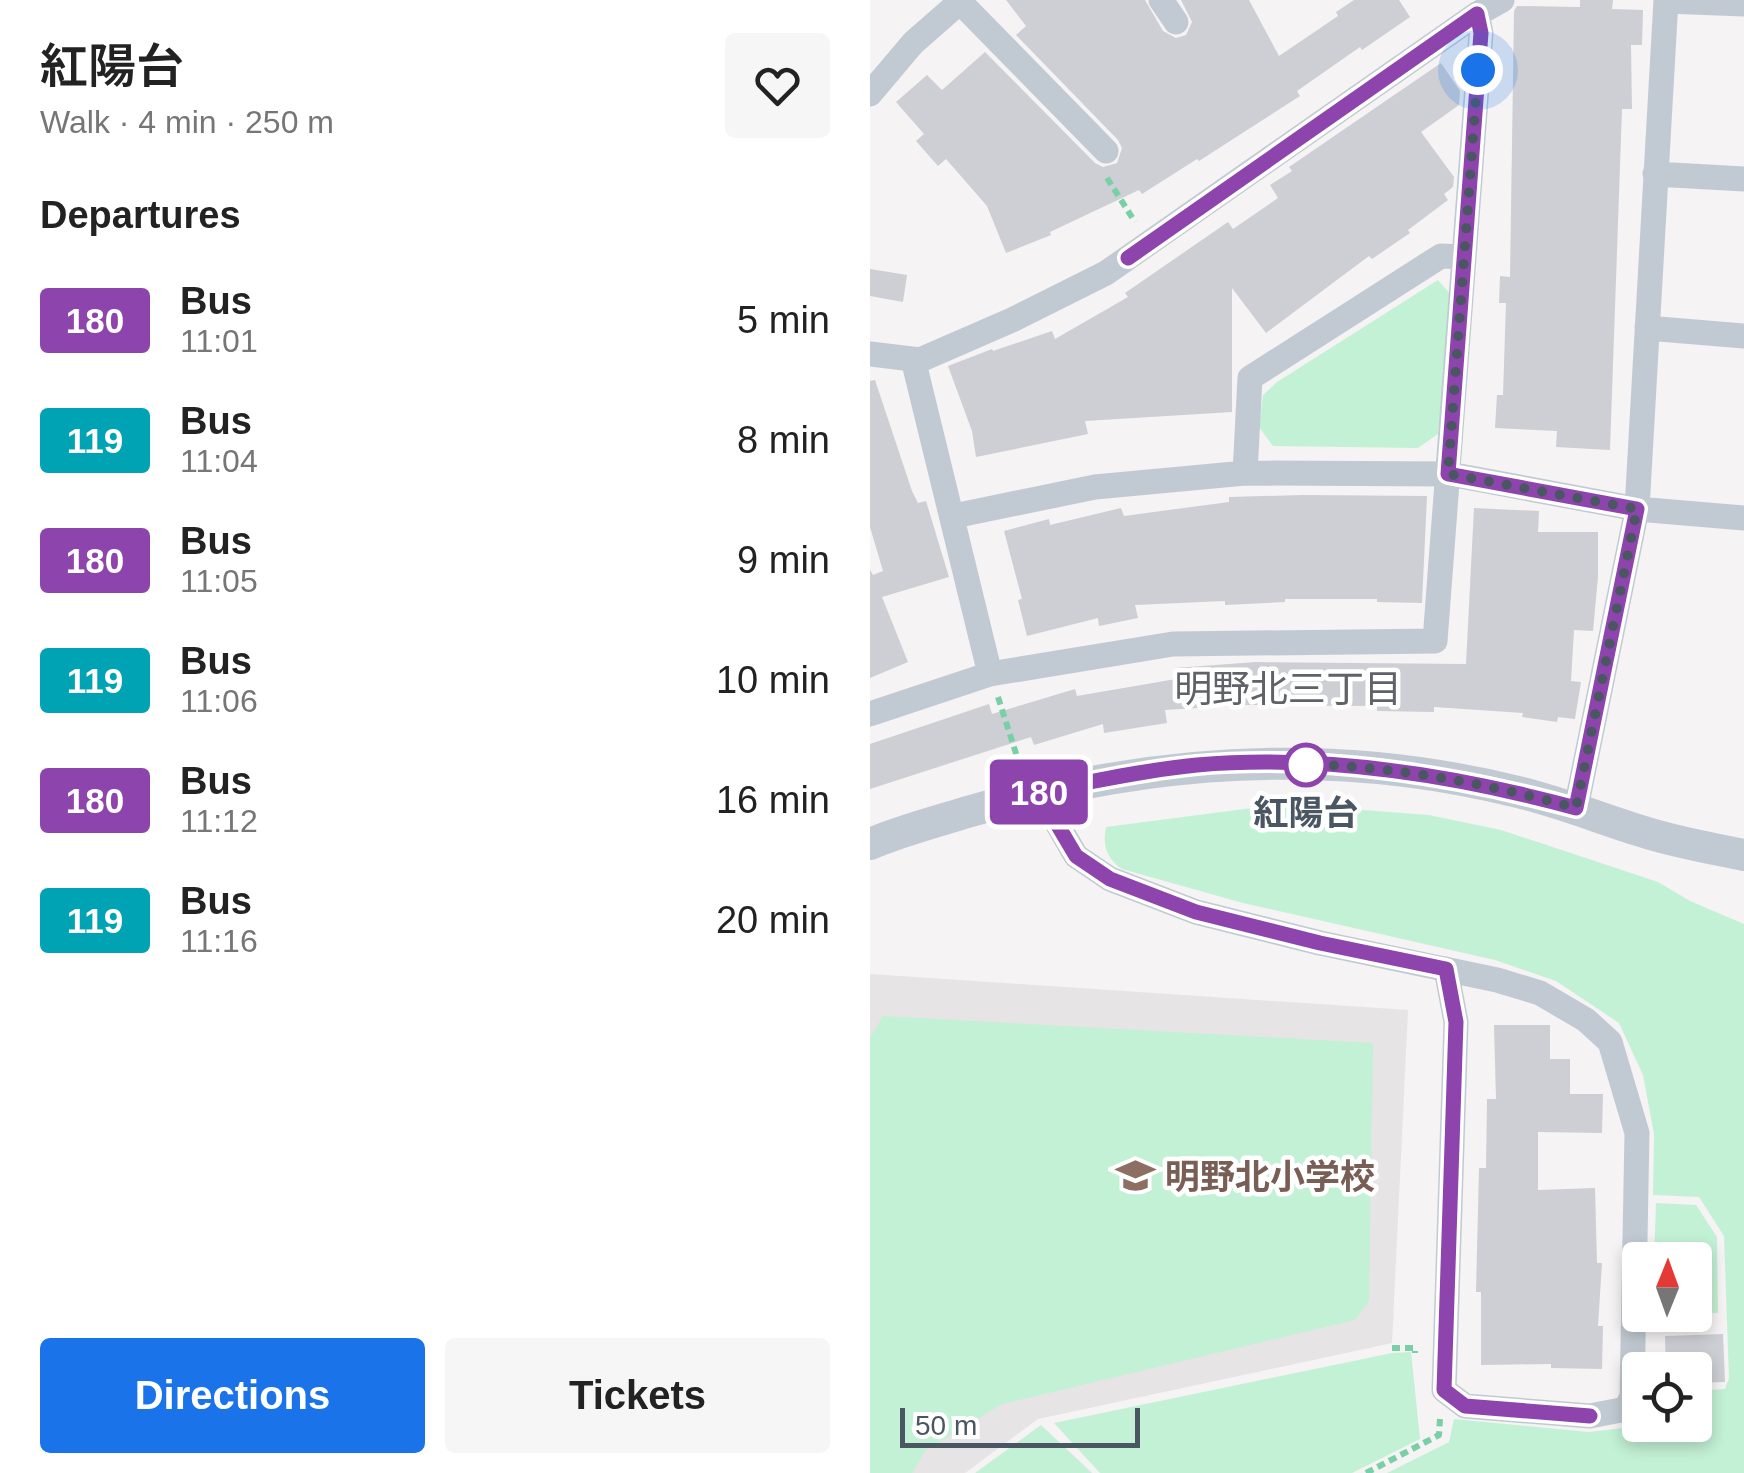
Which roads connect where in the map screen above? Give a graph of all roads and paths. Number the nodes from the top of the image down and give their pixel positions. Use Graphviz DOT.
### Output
graph roads {
  1 [pos="1160,0"];
  2 [pos="1502,0"];
  3 [pos="1666,0"];
  4 [pos="961,1"];
  5 [pos="1744,4"];
  6 [pos="1477,14"];
  7 [pos="1176,22"];
  8 [pos="870,94"];
  9 [pos="1105,162"];
  10 [pos="1655,174"];
  11 [pos="1744,179"];
  12 [pos="1149,244"];
  13 [pos="1464,257"];
  14 [pos="1647,328"];
  15 [pos="1744,336"];
  16 [pos="870,354"];
  17 [pos="913,360"];
  18 [pos="1244,473"];
  19 [pos="1448,474"];
  20 [pos="1637,509"];
  21 [pos="954,516"];
  22 [pos="1744,518"];
  23 [pos="990,674"];
  24 [pos="870,714"];
  25 [pos="1030,782"];
  26 [pos="1576,808"];
  27 [pos="870,844"];
  28 [pos="1744,855"];
  29 [pos="1446,969"];
  30 [pos="1439,1435"];
  31 [pos="1366,1473"];
  1 -- 7 [label="street"];
  2 -- 6 [label="street"];
  3 -- 5 [label="street"];
  3 -- 10 [label="street"];
  4 -- 8 [label="street"];
  4 -- 9 [label="street"];
  6 -- 12 [label="street"];
  6 -- 13 [label="street"];
  9 -- 12 [label="path"];
  10 -- 11 [label="street"];
  10 -- 14 [label="street"];
  12 -- 17 [label="street"];
  13 -- 18 [label="street"];
  13 -- 19 [label="street"];
  14 -- 15 [label="street"];
  14 -- 20 [label="street"];
  16 -- 17 [label="street"];
  17 -- 21 [label="street"];
  18 -- 19 [label="street"];
  18 -- 21 [label="street"];
  19 -- 20 [label="street"];
  19 -- 23 [label="street"];
  20 -- 22 [label="street"];
  20 -- 26 [label="street"];
  21 -- 23 [label="street"];
  23 -- 24 [label="street"];
  23 -- 25 [label="path"];
  25 -- 26 [label="street"];
  25 -- 27 [label="street"];
  25 -- 29 [label="street"];
  26 -- 28 [label="street"];
  29 -- 29 [label="street"];
  30 -- 31 [label="path"];
}
